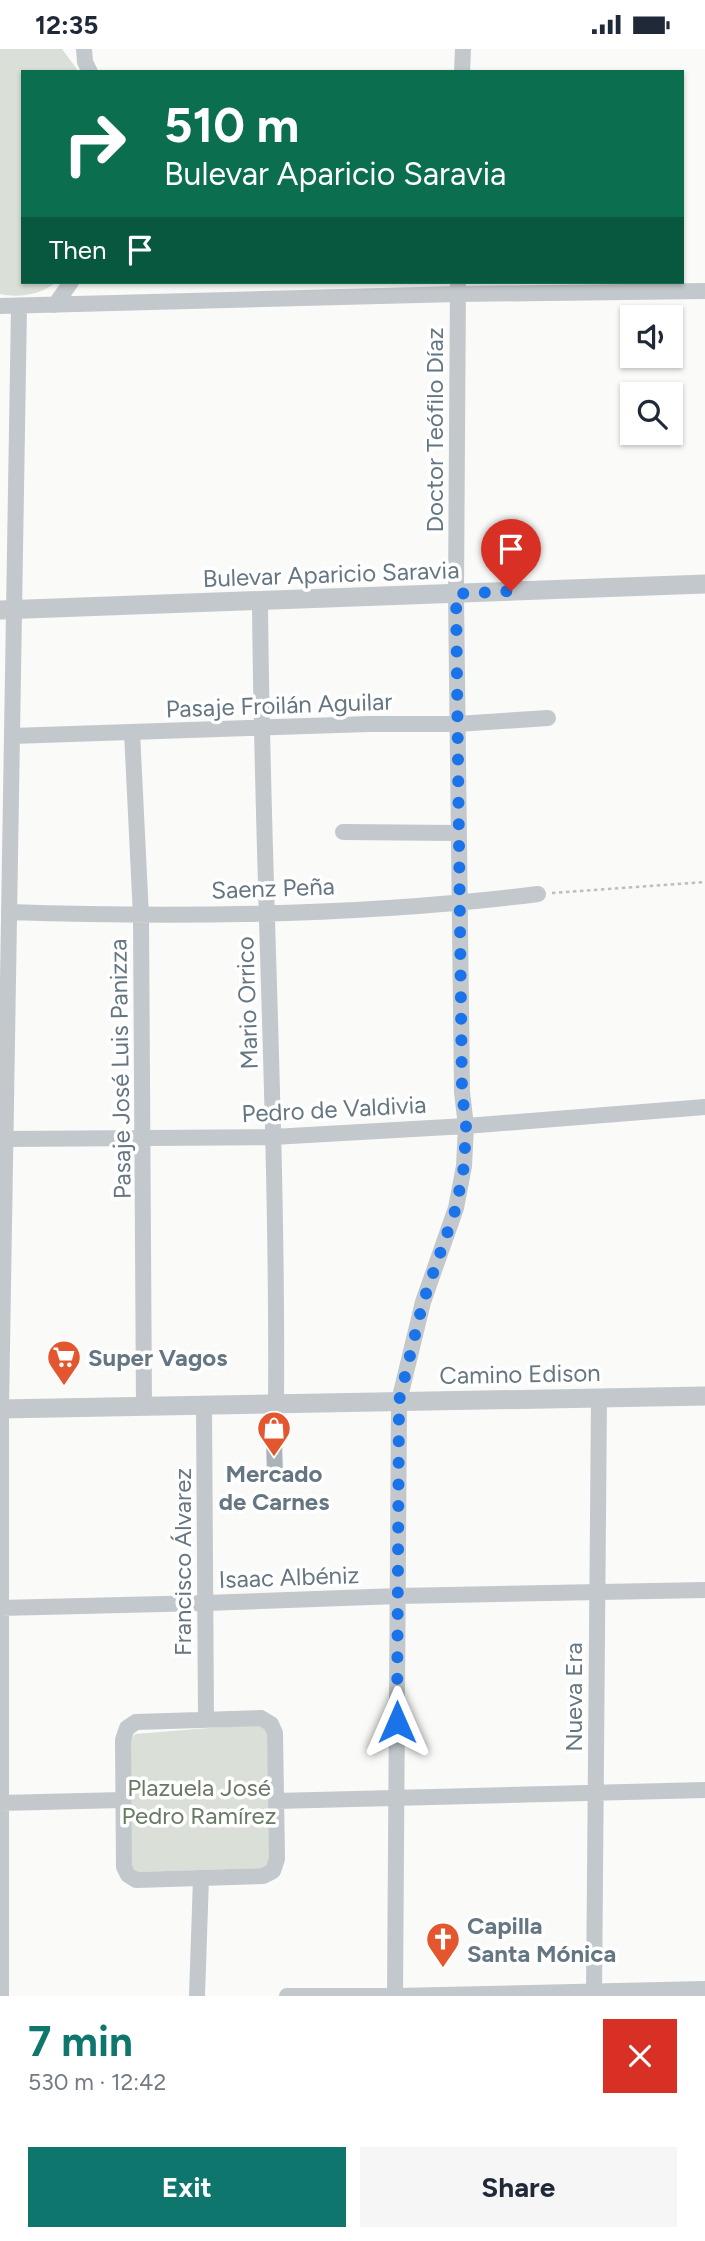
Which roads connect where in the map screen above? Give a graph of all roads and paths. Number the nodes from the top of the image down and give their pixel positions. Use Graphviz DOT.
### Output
graph roads {
  1 [pos="85,49"];
  2 [pos="463,49"];
  3 [pos="89,70"];
  4 [pos="462,70"];
  5 [pos="70,284"];
  6 [pos="458,288"];
  7 [pos="705,291"];
  8 [pos="55,305"];
  9 [pos="0,306"];
  10 [pos="19,306"];
  11 [pos="705,584"];
  12 [pos="456,594"];
  13 [pos="260,602"];
  14 [pos="8,610"];
  15 [pos="548,718"];
  16 [pos="457,724"];
  17 [pos="261,728"];
  18 [pos="132,732"];
  19 [pos="12,736"];
  20 [pos="343,832"];
  21 [pos="459,833"];
  22 [pos="705,882"];
  23 [pos="538,894"];
  24 [pos="460,904"];
  25 [pos="9,912"];
  26 [pos="267,913"];
  27 [pos="141,916"];
  28 [pos="5,950"];
  29 [pos="705,1107"];
  30 [pos="466,1126"];
  31 [pos="144,1137"];
  32 [pos="273,1137"];
  33 [pos="6,1139"];
  34 [pos="2,1217"];
  35 [pos="705,1396"];
  36 [pos="599,1398"];
  37 [pos="399,1401"];
  38 [pos="276,1403"];
  39 [pos="204,1405"];
  40 [pos="144,1406"];
  41 [pos="1,1409"];
  42 [pos="705,1590"];
  43 [pos="597,1593"];
  44 [pos="398,1596"];
  45 [pos="205,1603"];
  46 [pos="1,1608"];
  47 [pos="206,1720"];
  48 [pos="705,1790"];
  49 [pos="596,1793"];
  50 [pos="396,1798"];
  51 [pos="123,1800"];
  52 [pos="276,1801"];
  53 [pos="1,1803"];
  54 [pos="201,1878"];
  55 [pos="705,1989"];
  56 [pos="594,1994"];
  57 [pos="1,1996"];
  58 [pos="198,1996"];
  59 [pos="287,1996"];
  60 [pos="385,1996"];
  61 [pos="396,1996"];
  1 -- 3 [label="street"];
  2 -- 4 [label="street"];
  5 -- 8 [label="street"];
  6 -- 7 [label="street"];
  6 -- 8 [label="street"];
  6 -- 12 [label="street, Doctor Teófilo Díaz"];
  8 -- 10 [label="street"];
  9 -- 10 [label="street"];
  10 -- 14 [label="street"];
  11 -- 12 [label="street, Bulevar Aparicio Saravia"];
  12 -- 13 [label="street, Bulevar Aparicio Saravia"];
  12 -- 16 [label="street, Doctor Teófilo Díaz"];
  13 -- 14 [label="street, Bulevar Aparicio Saravia"];
  13 -- 17 [label="street, Mario Orrico"];
  14 -- 19 [label="street"];
  15 -- 16 [label="street, Pasaje Froilán Aguilar"];
  16 -- 17 [label="street, Pasaje Froilán Aguilar"];
  16 -- 21 [label="street, Doctor Teófilo Díaz"];
  17 -- 18 [label="street, Pasaje Froilán Aguilar"];
  17 -- 26 [label="street, Mario Orrico"];
  18 -- 19 [label="street, Pasaje Froilán Aguilar"];
  18 -- 27 [label="street, Pasaje José Luis Panizza"];
  19 -- 25 [label="street"];
  20 -- 21 [label="street"];
  21 -- 24 [label="street, Doctor Teófilo Díaz"];
  22 -- 23 [label="path"];
  23 -- 24 [label="street, Saenz Peña"];
  24 -- 26 [label="street, Saenz Peña"];
  24 -- 30 [label="street, Doctor Teófilo Díaz"];
  25 -- 27 [label="street, Saenz Peña"];
  25 -- 28 [label="street"];
  26 -- 27 [label="street, Saenz Peña"];
  26 -- 32 [label="street, Mario Orrico"];
  27 -- 31 [label="street, Pasaje José Luis Panizza"];
  28 -- 33 [label="street"];
  29 -- 30 [label="street, Pedro de Valdivia"];
  30 -- 32 [label="street, Pedro de Valdivia"];
  30 -- 37 [label="street, Doctor Teófilo Díaz"];
  31 -- 32 [label="street, Pedro de Valdivia"];
  31 -- 33 [label="street, Pedro de Valdivia"];
  31 -- 40 [label="street, Pasaje José Luis Panizza"];
  32 -- 38 [label="street, Mario Orrico"];
  33 -- 34 [label="street"];
  34 -- 41 [label="street"];
  35 -- 36 [label="street, Camino Edison"];
  36 -- 37 [label="street, Camino Edison"];
  36 -- 43 [label="street, Nueva Era"];
  37 -- 38 [label="street, Camino Edison"];
  37 -- 44 [label="street, Doctor Teófilo Díaz"];
  38 -- 39 [label="street, Camino Edison"];
  39 -- 40 [label="street, Camino Edison"];
  39 -- 45 [label="street, Francisco Álvarez"];
  40 -- 41 [label="street, Camino Edison"];
  41 -- 46 [label="street"];
  42 -- 43 [label="street, Isaac Albéniz"];
  43 -- 44 [label="street, Isaac Albéniz"];
  43 -- 49 [label="street, Nueva Era"];
  44 -- 45 [label="street, Isaac Albéniz"];
  44 -- 50 [label="street, Doctor Teófilo Díaz"];
  45 -- 46 [label="street, Isaac Albéniz"];
  45 -- 47 [label="street, Francisco Álvarez"];
  46 -- 53 [label="street"];
  47 -- 51 [label="street"];
  47 -- 52 [label="street"];
  48 -- 49 [label="street"];
  49 -- 50 [label="street"];
  49 -- 56 [label="street, Nueva Era"];
  50 -- 52 [label="street"];
  50 -- 61 [label="street, Doctor Teófilo Díaz"];
  51 -- 53 [label="street"];
  51 -- 54 [label="street"];
  52 -- 54 [label="street"];
  53 -- 57 [label="street"];
  54 -- 58 [label="street"];
  55 -- 56 [label="street"];
  56 -- 61 [label="street"];
  59 -- 60 [label="street"];
}
